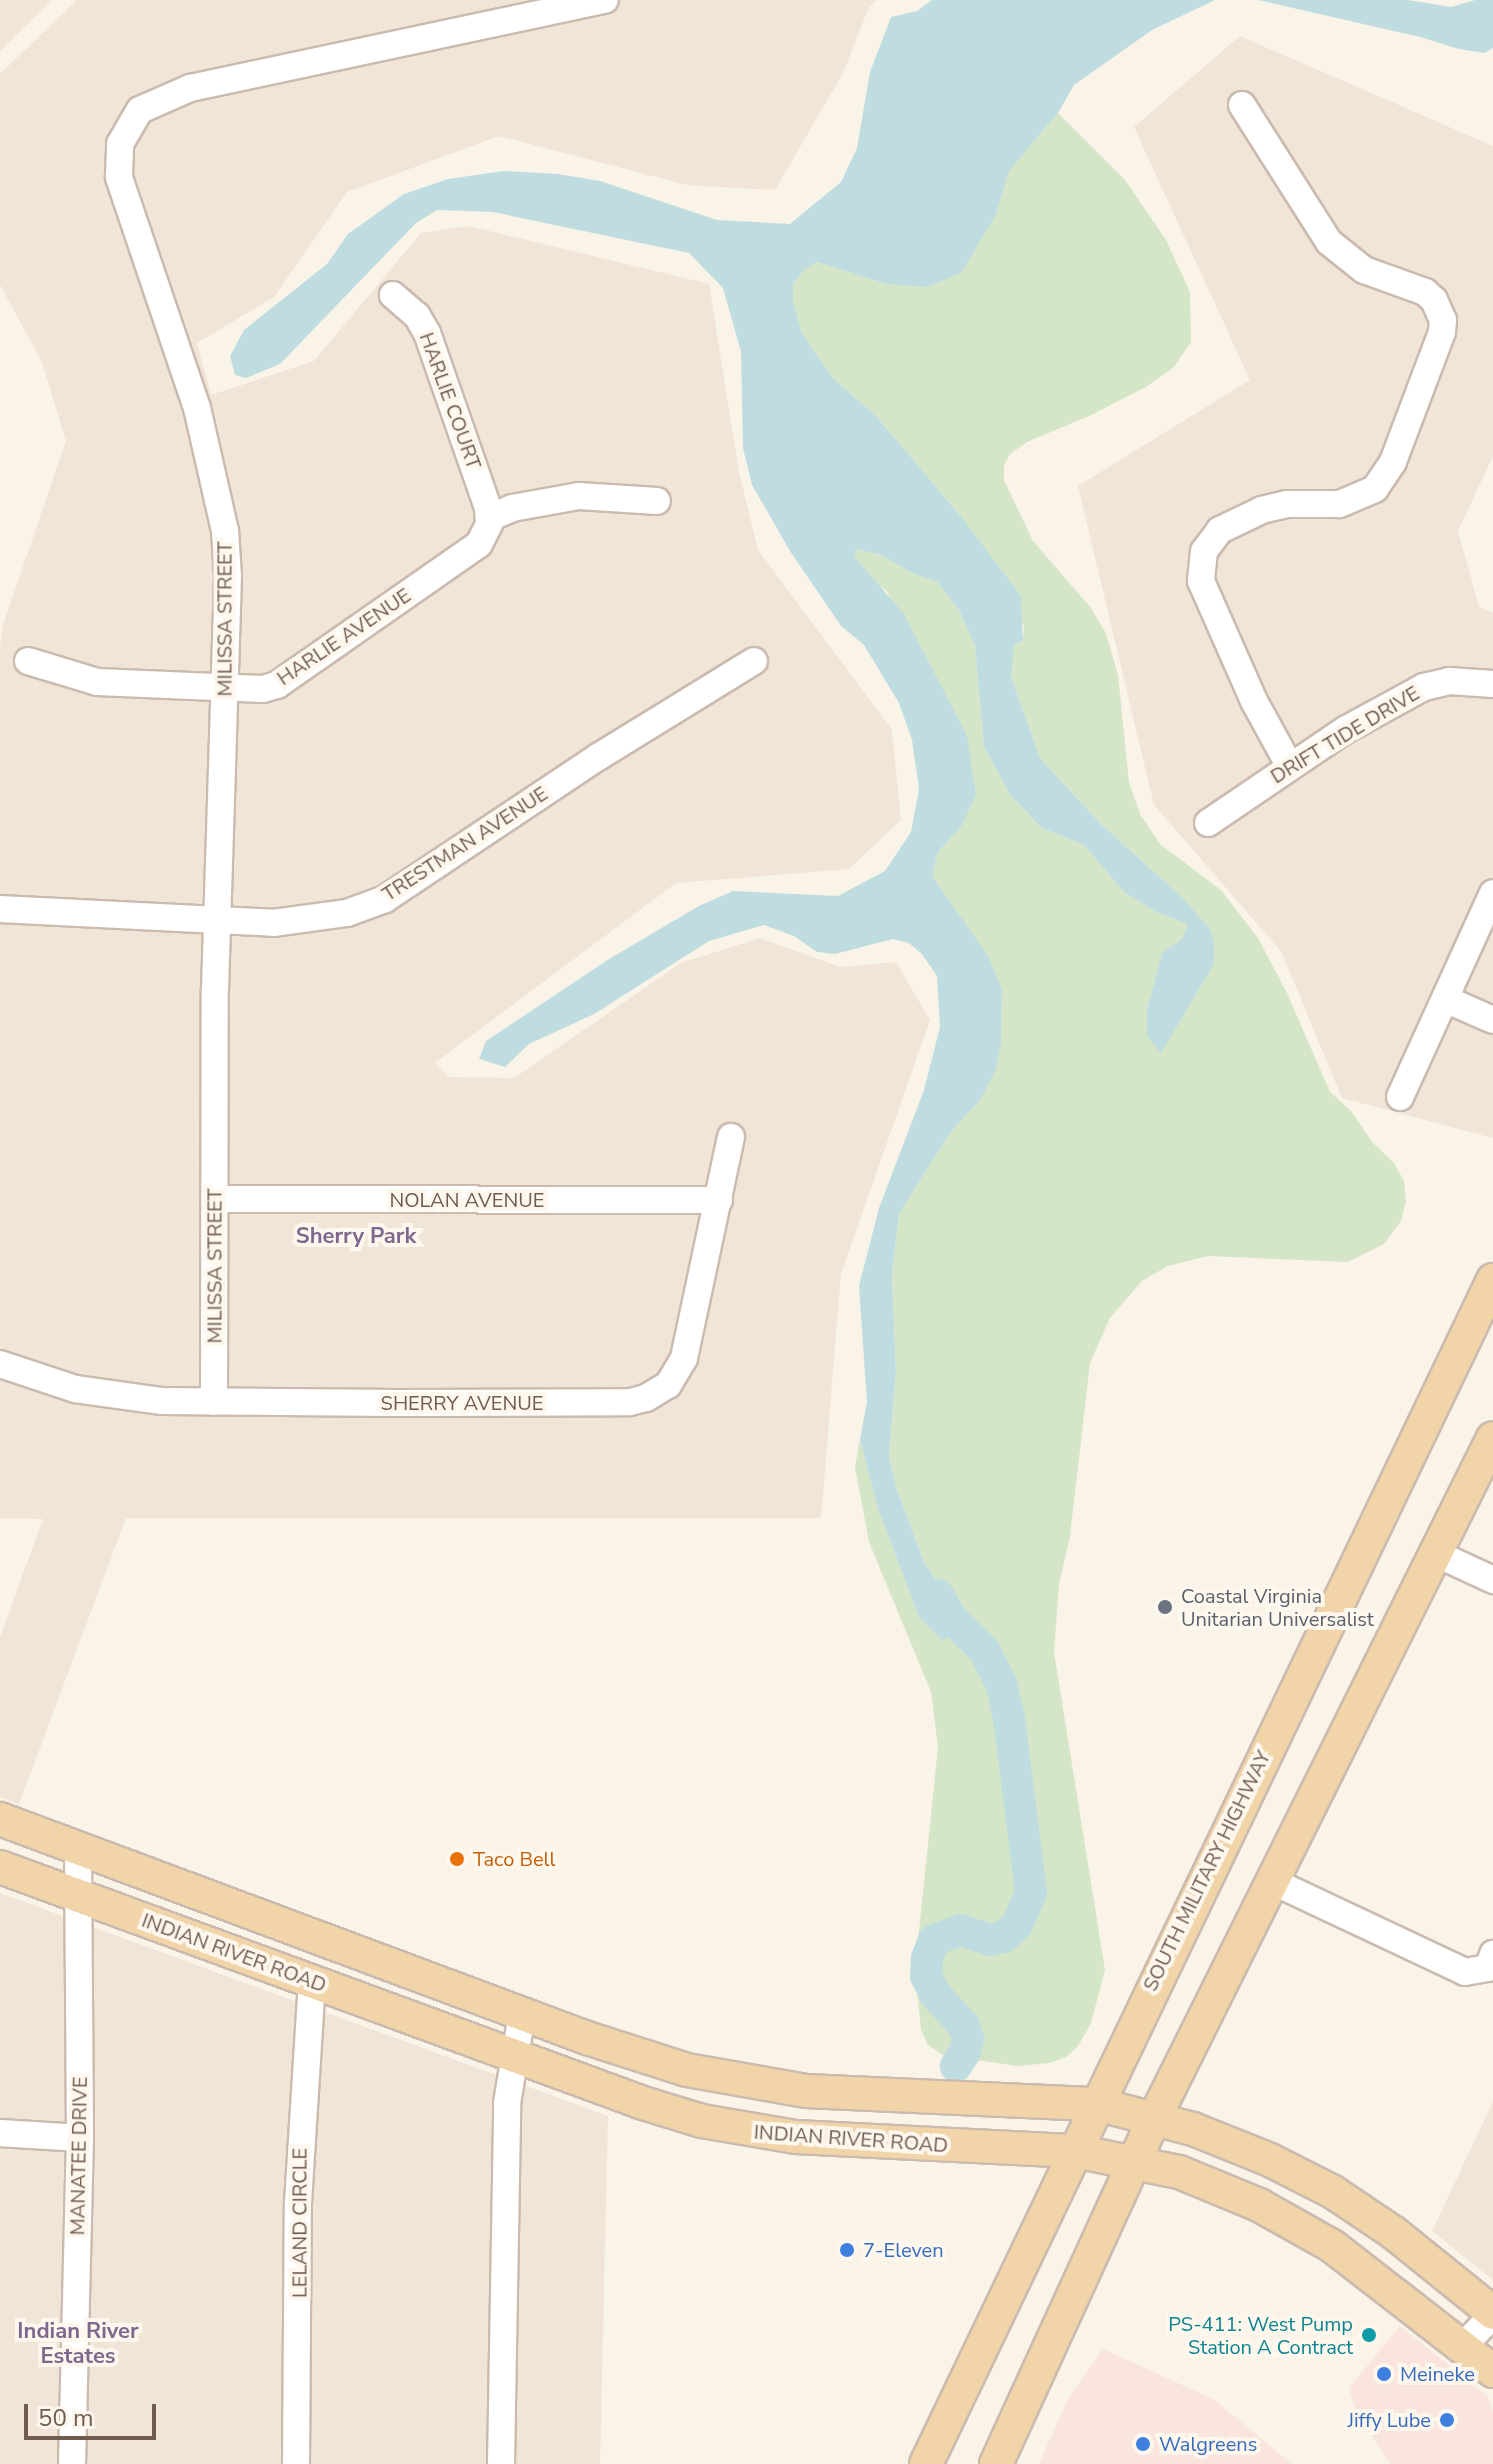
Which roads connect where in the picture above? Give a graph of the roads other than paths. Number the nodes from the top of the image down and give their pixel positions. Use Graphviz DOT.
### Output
graph roads {
  1 [pos="605,0"];
  2 [pos="1242,105"];
  3 [pos="393,295"];
  4 [pos="657,501"];
  5 [pos="489,518"];
  6 [pos="28,661"];
  7 [pos="754,661"];
  8 [pos="1493,684"];
  9 [pos="225,689"];
  10 [pos="1289,765"];
  11 [pos="1208,823"];
  12 [pos="1493,893"];
  13 [pos="0,909"];
  14 [pos="216,921"];
  15 [pos="1445,999"];
  16 [pos="1493,1020"];
  17 [pos="1400,1097"];
  18 [pos="731,1137"];
  19 [pos="215,1199"];
  20 [pos="719,1200"];
  21 [pos="1493,1280"];
  22 [pos="0,1364"];
  23 [pos="214,1402"];
  24 [pos="1493,1438"];
  25 [pos="1437,1554"];
  26 [pos="1493,1580"];
  27 [pos="0,1819"];
  28 [pos="78,1847"];
  29 [pos="0,1867"];
  30 [pos="1272,1881"];
  31 [pos="79,1896"];
  32 [pos="1493,1954"];
  33 [pos="312,1982"];
  34 [pos="522,2014"];
  35 [pos="513,2056"];
  36 [pos="1096,2104"];
  37 [pos="1155,2117"];
  38 [pos="0,2133"];
  39 [pos="80,2138"];
  40 [pos="1075,2151"];
  41 [pos="1134,2161"];
  42 [pos="1493,2314"];
  43 [pos="1462,2347"];
  44 [pos="1493,2371"];
  45 [pos="72,2464"];
  46 [pos="296,2464"];
  47 [pos="501,2464"];
  48 [pos="926,2464"];
  49 [pos="996,2464"];
  1 -- 9 [label="street, MILISSA STREET"];
  2 -- 10 [label="street"];
  3 -- 5 [label="street, HARLIE COURT"];
  4 -- 5 [label="street"];
  5 -- 9 [label="street, HARLIE AVENUE"];
  6 -- 9 [label="street, HARLIE AVENUE"];
  7 -- 14 [label="street, TRESTMAN AVENUE"];
  8 -- 10 [label="street, DRIFT TIDE DRIVE"];
  9 -- 14 [label="street, MILISSA STREET"];
  10 -- 11 [label="street, DRIFT TIDE DRIVE"];
  12 -- 15 [label="street"];
  13 -- 14 [label="street, TRESTMAN AVENUE"];
  14 -- 19 [label="street, MILISSA STREET"];
  15 -- 16 [label="street"];
  15 -- 17 [label="street"];
  18 -- 20 [label="street, SHERRY AVENUE"];
  19 -- 20 [label="street, NOLAN AVENUE"];
  19 -- 23 [label="street, MILISSA STREET"];
  20 -- 23 [label="street, SHERRY AVENUE"];
  21 -- 36 [label="main road, SOUTH MILITARY HIGHWAY"];
  22 -- 23 [label="street, SHERRY AVENUE"];
  24 -- 25 [label="main road"];
  25 -- 26 [label="street"];
  25 -- 30 [label="main road"];
  27 -- 28 [label="main road"];
  28 -- 31 [label="street, MANATEE DRIVE"];
  28 -- 34 [label="main road"];
  29 -- 31 [label="main road, INDIAN RIVER ROAD"];
  30 -- 32 [label="street"];
  30 -- 37 [label="main road"];
  31 -- 33 [label="main road, INDIAN RIVER ROAD"];
  31 -- 39 [label="street, MANATEE DRIVE"];
  33 -- 35 [label="main road, INDIAN RIVER ROAD"];
  33 -- 46 [label="street, LELAND CIRCLE"];
  34 -- 35 [label="street"];
  34 -- 36 [label="main road"];
  35 -- 40 [label="main road, INDIAN RIVER ROAD"];
  35 -- 47 [label="street"];
  36 -- 37 [label="main road"];
  36 -- 40 [label="main road, SOUTH MILITARY HIGHWAY"];
  37 -- 41 [label="main road"];
  37 -- 42 [label="main road"];
  38 -- 39 [label="street"];
  39 -- 45 [label="street, MANATEE DRIVE"];
  40 -- 41 [label="main road, INDIAN RIVER ROAD"];
  40 -- 48 [label="main road, SOUTH MILITARY HIGHWAY"];
  41 -- 43 [label="main road, INDIAN RIVER ROAD"];
  41 -- 49 [label="main road"];
  42 -- 43 [label="street"];
  43 -- 44 [label="main road, INDIAN RIVER ROAD"];
}
